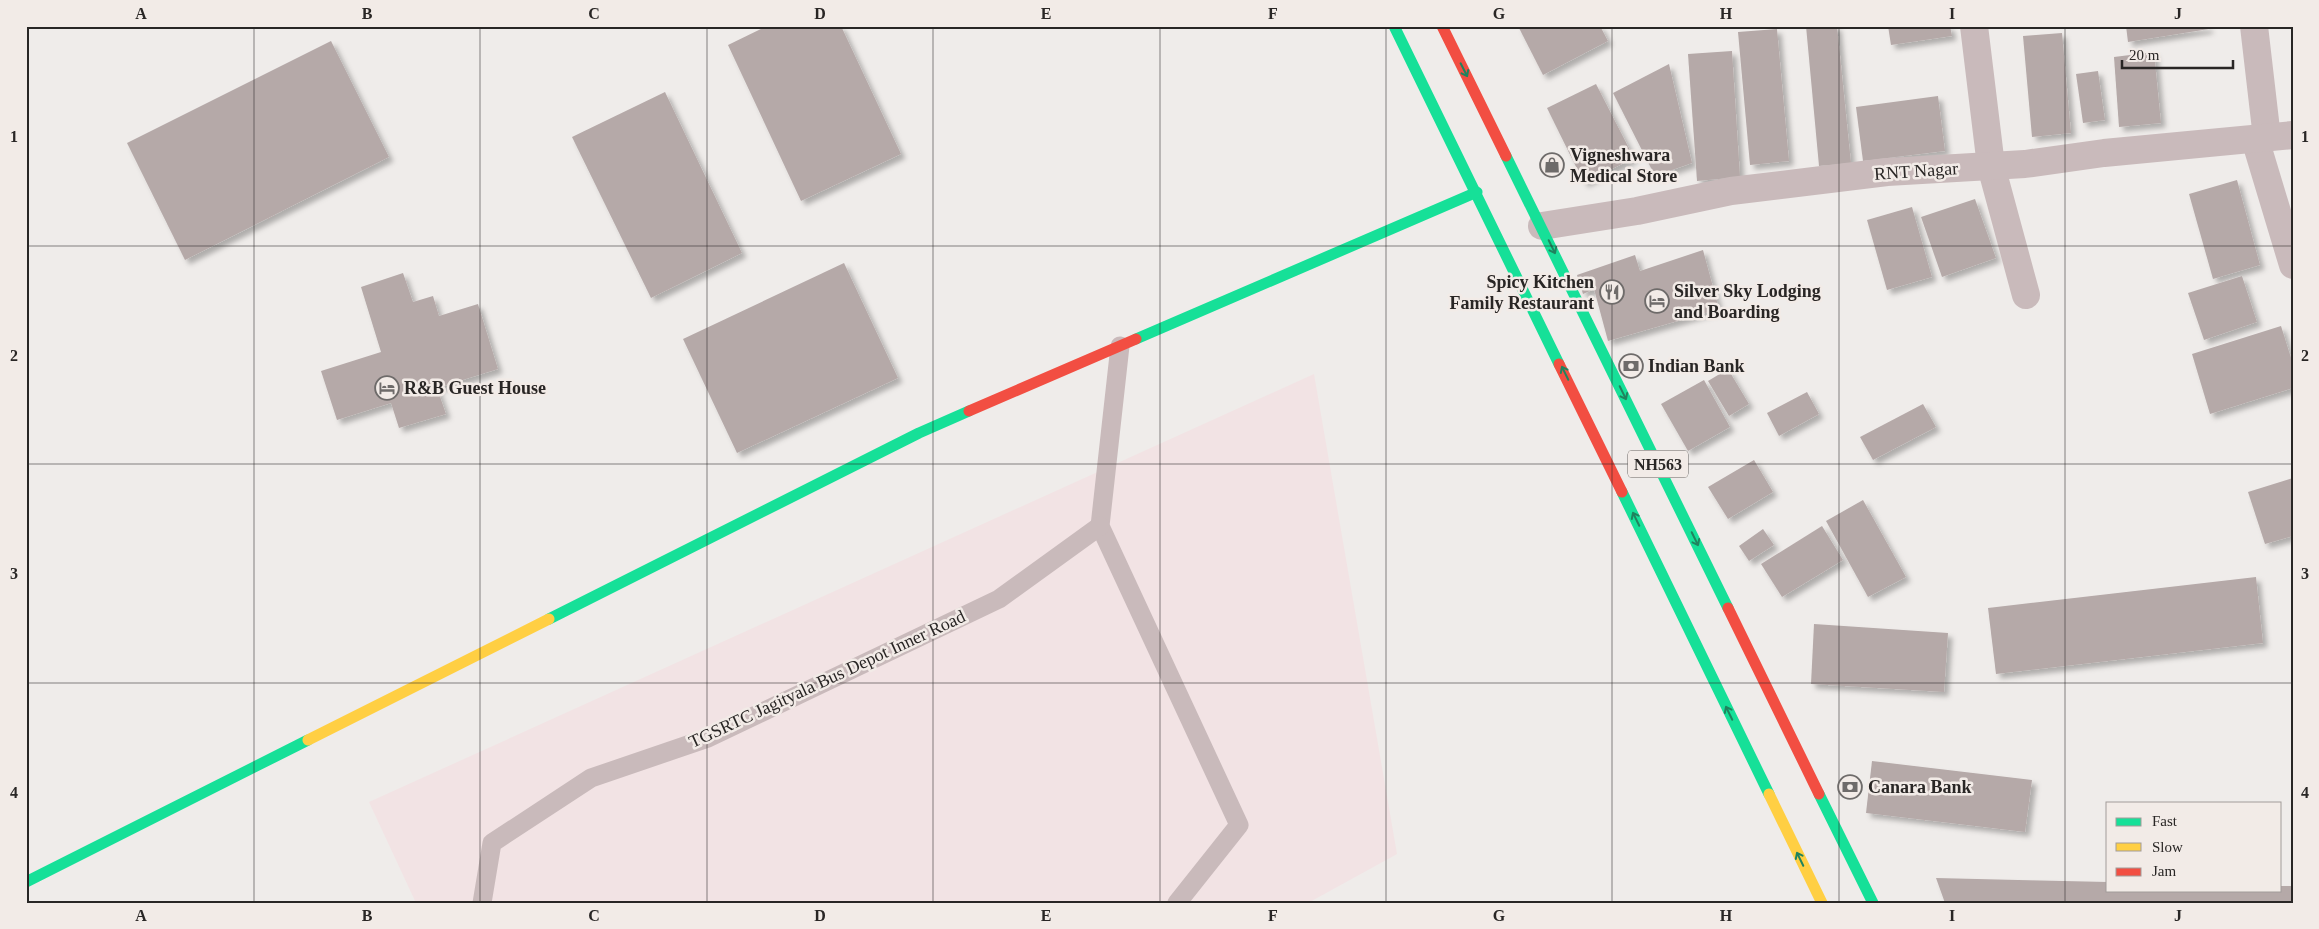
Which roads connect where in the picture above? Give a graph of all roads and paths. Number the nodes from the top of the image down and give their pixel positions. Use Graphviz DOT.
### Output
graph roads {
  1 [pos="1394,26"];
  2 [pos="1442,26"];
  3 [pos="1974,26"];
  4 [pos="2254,26"];
  5 [pos="2271,137"];
  6 [pos="1991,166"];
  7 [pos="1477,192"];
  8 [pos="1542,226"];
  9 [pos="2293,264"];
  10 [pos="2026,295"];
  11 [pos="1120,346"];
  12 [pos="1100,526"];
  13 [pos="26,882"];
  14 [pos="482,903"];
  15 [pos="1177,903"];
  16 [pos="1822,903"];
  17 [pos="1873,903"];
  1 -- 7 [label="main road, NH563"];
  2 -- 8 [label="main road, NH563, one-way"];
  3 -- 6 [label="street"];
  4 -- 5 [label="street"];
  5 -- 6 [label="street, RNT Nagar"];
  5 -- 9 [label="street"];
  6 -- 8 [label="street, RNT Nagar"];
  6 -- 10 [label="street"];
  7 -- 11 [label="main road"];
  16 -- 7 [label="main road, NH563, one-way"];
  8 -- 17 [label="main road, NH563, one-way"];
  11 -- 12 [label="lane"];
  11 -- 13 [label="main road"];
  12 -- 14 [label="lane, TGSRTC Jagityala Bus Depot Inner Road"];
  12 -- 15 [label="lane"];
}
